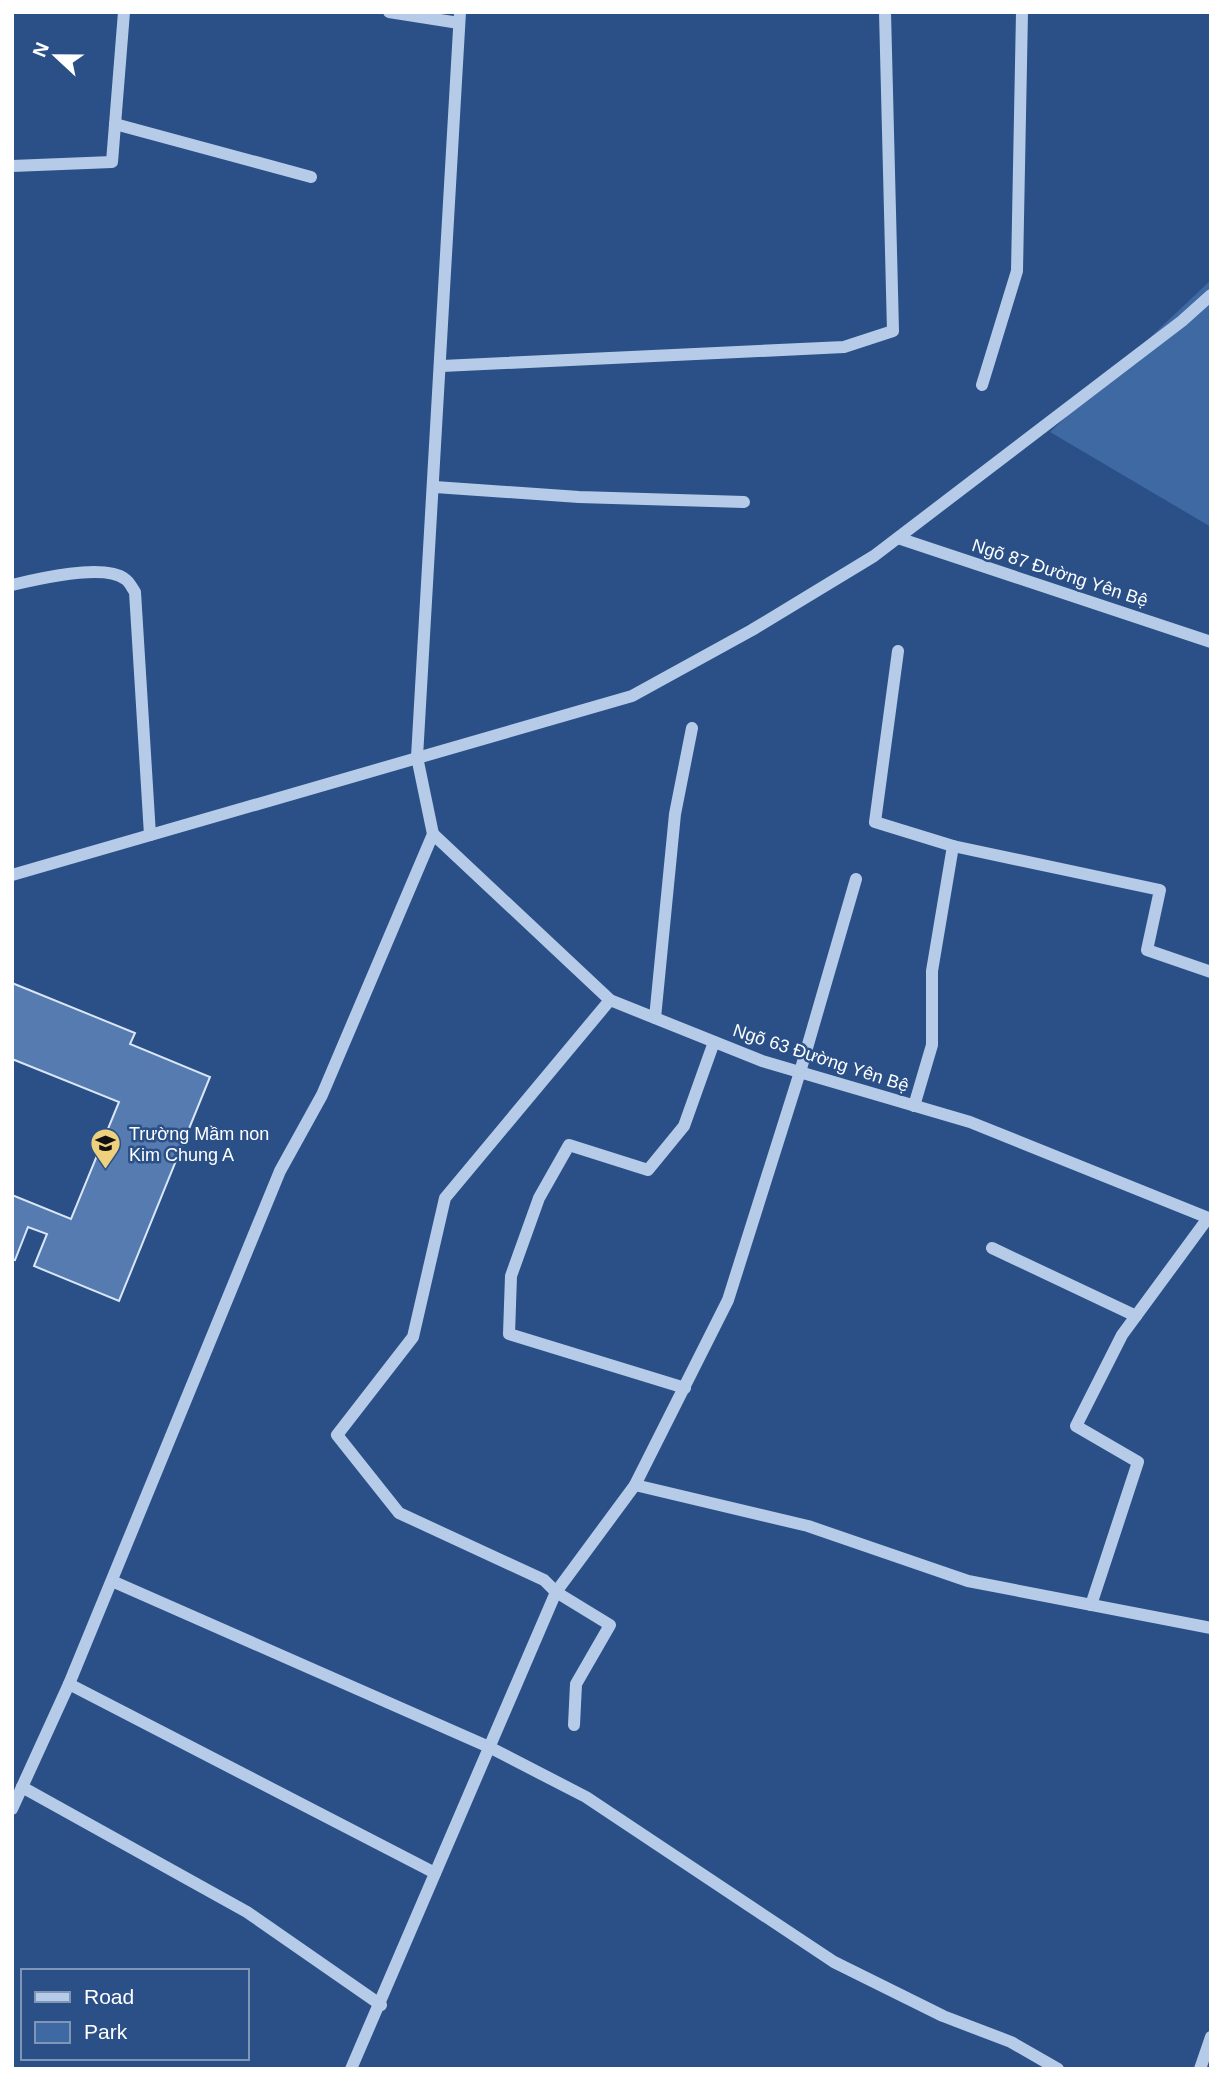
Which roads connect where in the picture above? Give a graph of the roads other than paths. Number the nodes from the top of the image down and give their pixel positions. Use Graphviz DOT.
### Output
graph roads {
  1 [pos="124,12"];
  2 [pos="389,12"];
  3 [pos="885,12"];
  4 [pos="1022,12"];
  5 [pos="459,18"];
  6 [pos="115,124"];
  7 [pos="12,166"];
  8 [pos="311,177"];
  9 [pos="1211,295"];
  10 [pos="442,366"];
  11 [pos="982,385"];
  12 [pos="435,486"];
  13 [pos="744,502"];
  14 [pos="898,538"];
  15 [pos="12,586"];
  16 [pos="1211,642"];
  17 [pos="898,651"];
  18 [pos="692,727"];
  19 [pos="417,757"];
  20 [pos="433,834"];
  21 [pos="150,835"];
  22 [pos="953,846"];
  23 [pos="12,875"];
  24 [pos="856,879"];
  25 [pos="1211,972"];
  26 [pos="610,1000"];
  27 [pos="655,1018"];
  28 [pos="714,1042"];
  29 [pos="800,1073"];
  30 [pos="914,1105"];
  31 [pos="1210,1218"];
  32 [pos="992,1248"];
  33 [pos="1136,1316"];
  34 [pos="685,1388"];
  35 [pos="635,1485"];
  36 [pos="112,1581"];
  37 [pos="556,1592"];
  38 [pos="1091,1605"];
  39 [pos="1211,1628"];
  40 [pos="69,1684"];
  41 [pos="574,1725"];
  42 [pos="489,1747"];
  43 [pos="22,1787"];
  44 [pos="12,1809"];
  45 [pos="435,1873"];
  46 [pos="381,2005"];
  47 [pos="1211,2037"];
  48 [pos="351,2069"];
  49 [pos="1058,2069"];
  50 [pos="1200,2069"];
  1 -- 6 [label="street"];
  2 -- 5 [label="street"];
  3 -- 10 [label="street"];
  4 -- 11 [label="street"];
  5 -- 10 [label="street"];
  6 -- 7 [label="street"];
  6 -- 8 [label="street"];
  9 -- 14 [label="street"];
  10 -- 12 [label="street"];
  12 -- 13 [label="street"];
  12 -- 19 [label="street"];
  14 -- 16 [label="street, Ngõ 87 Đường Yên Bệ"];
  14 -- 19 [label="street"];
  15 -- 21 [label="street"];
  17 -- 22 [label="street"];
  18 -- 27 [label="street"];
  19 -- 20 [label="street"];
  19 -- 21 [label="street"];
  20 -- 26 [label="street, Ngõ 63 Đường Yên Bệ"];
  20 -- 36 [label="street"];
  21 -- 23 [label="street"];
  22 -- 25 [label="street"];
  22 -- 30 [label="street"];
  24 -- 29 [label="street"];
  26 -- 27 [label="street, Ngõ 63 Đường Yên Bệ"];
  26 -- 37 [label="street"];
  27 -- 28 [label="street, Ngõ 63 Đường Yên Bệ"];
  28 -- 29 [label="street, Ngõ 63 Đường Yên Bệ"];
  28 -- 34 [label="street"];
  29 -- 30 [label="street, Ngõ 63 Đường Yên Bệ"];
  29 -- 34 [label="street"];
  30 -- 31 [label="street, Ngõ 63 Đường Yên Bệ"];
  31 -- 33 [label="street"];
  32 -- 33 [label="street"];
  33 -- 38 [label="street"];
  34 -- 35 [label="street"];
  35 -- 37 [label="street"];
  35 -- 38 [label="street"];
  36 -- 40 [label="street"];
  36 -- 42 [label="street"];
  37 -- 41 [label="street"];
  37 -- 42 [label="street"];
  38 -- 39 [label="street"];
  40 -- 43 [label="street"];
  40 -- 45 [label="street"];
  42 -- 45 [label="street"];
  42 -- 49 [label="street"];
  43 -- 44 [label="street"];
  43 -- 46 [label="street"];
  45 -- 46 [label="street"];
  46 -- 48 [label="street"];
  47 -- 50 [label="street"];
}
